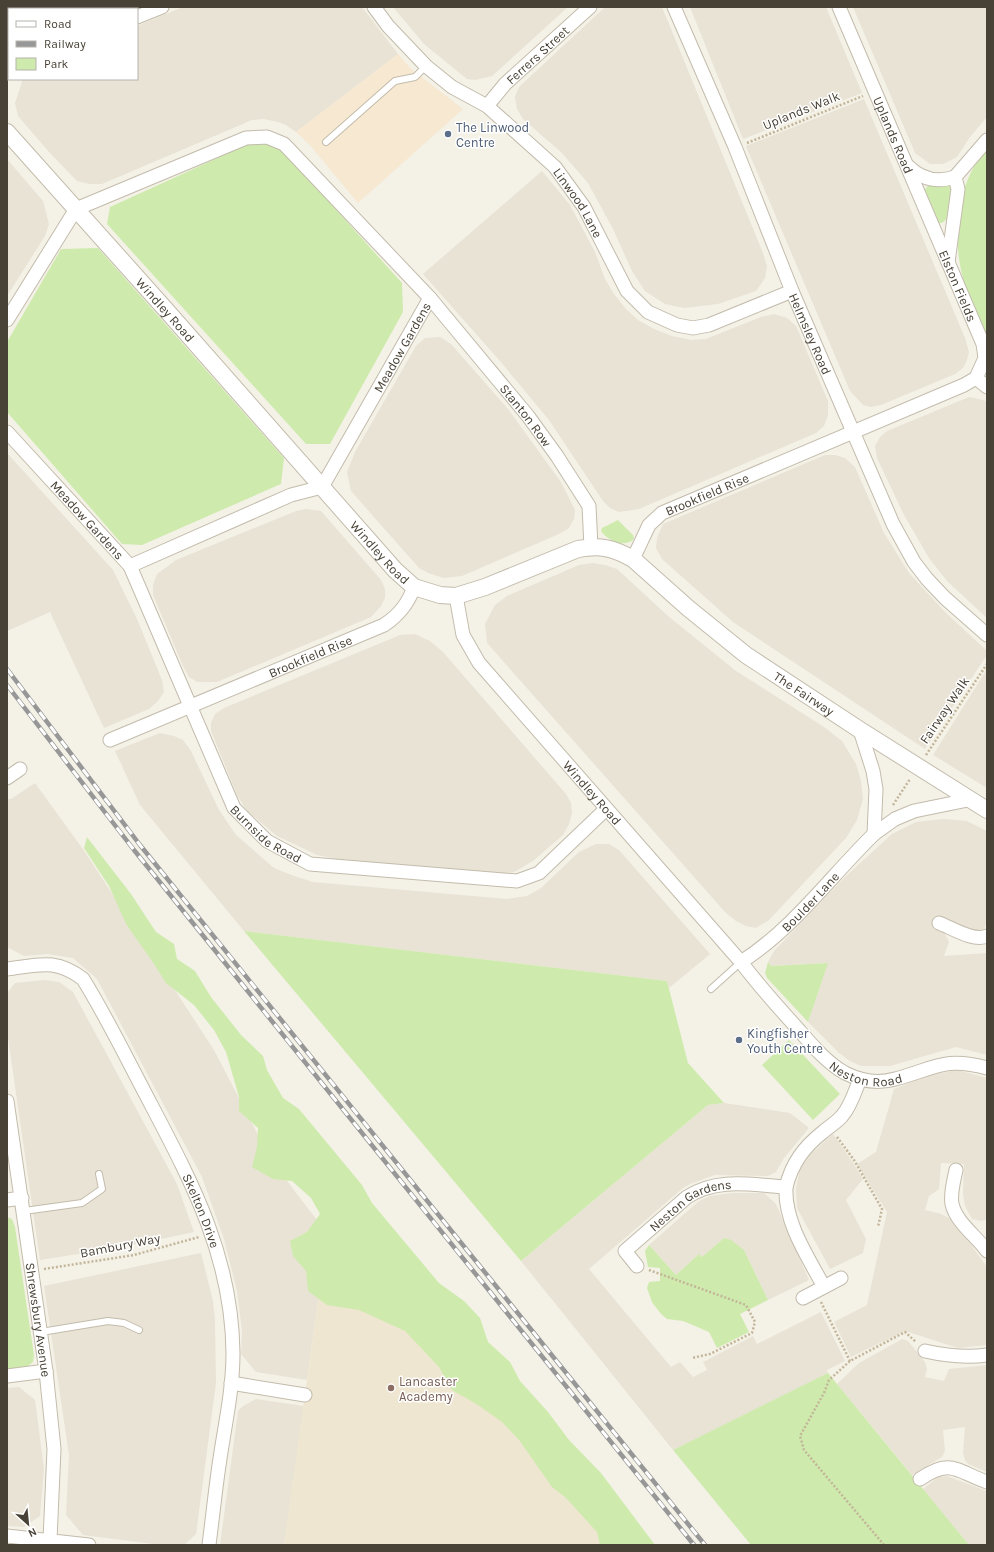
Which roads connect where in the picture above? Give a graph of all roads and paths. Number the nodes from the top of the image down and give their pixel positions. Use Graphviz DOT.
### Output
graph roads {
  1 [pos="162,7"];
  2 [pos="374,7"];
  3 [pos="590,7"];
  4 [pos="674,7"];
  5 [pos="839,7"];
  6 [pos="138,17"];
  7 [pos="426,66"];
  8 [pos="875,92"];
  9 [pos="487,106"];
  10 [pos="7,132"];
  11 [pos="987,140"];
  12 [pos="326,142"];
  13 [pos="735,147"];
  14 [pos="906,165"];
  15 [pos="955,177"];
  16 [pos="76,209"];
  17 [pos="947,263"];
  18 [pos="792,292"];
  19 [pos="430,298"];
  20 [pos="7,320"];
  21 [pos="976,378"];
  22 [pos="987,387"];
  23 [pos="7,432"];
  24 [pos="853,433"];
  25 [pos="322,487"];
  26 [pos="591,547"];
  27 [pos="633,559"];
  28 [pos="130,566"];
  29 [pos="414,587"];
  30 [pos="456,596"];
  31 [pos="987,634"];
  32 [pos="987,664"];
  33 [pos="191,706"];
  34 [pos="860,730"];
  35 [pos="110,740"];
  36 [pos="918,768"];
  37 [pos="20,769"];
  38 [pos="7,778"];
  39 [pos="968,800"];
  40 [pos="892,808"];
  41 [pos="606,809"];
  42 [pos="987,810"];
  43 [pos="874,834"];
  44 [pos="939,923"];
  45 [pos="987,936"];
  46 [pos="741,962"];
  47 [pos="7,969"];
  48 [pos="710,989"];
  49 [pos="987,1068"];
  50 [pos="860,1079"];
  51 [pos="7,1100"];
  52 [pos="829,1127"];
  53 [pos="956,1170"];
  54 [pos="99,1174"];
  55 [pos="786,1187"];
  56 [pos="22,1198"];
  57 [pos="7,1200"];
  58 [pos="24,1211"];
  59 [pos="878,1227"];
  60 [pos="212,1233"];
  61 [pos="983,1236"];
  62 [pos="987,1251"];
  63 [pos="637,1266"];
  64 [pos="31,1271"];
  65 [pos="841,1278"];
  66 [pos="819,1289"];
  67 [pos="803,1298"];
  68 [pos="138,1330"];
  69 [pos="41,1332"];
  70 [pos="926,1351"];
  71 [pos="987,1355"];
  72 [pos="692,1358"];
  73 [pos="850,1361"];
  74 [pos="46,1371"];
  75 [pos="7,1376"];
  76 [pos="231,1383"];
  77 [pos="305,1395"];
  78 [pos="920,1479"];
  79 [pos="987,1482"];
  80 [pos="7,1536"];
  81 [pos="50,1540"];
  82 [pos="89,1545"];
  83 [pos="209,1545"];
  84 [pos="884,1545"];
  1 -- 6 [label="street"];
  2 -- 7 [label="street, Linwood Lane"];
  3 -- 9 [label="street, Ferrers Street"];
  4 -- 13 [label="street, Helmsley Road"];
  5 -- 8 [label="street, Uplands Road"];
  7 -- 9 [label="street, Linwood Lane"];
  7 -- 12 [label="lane"];
  8 -- 13 [label="path, Uplands Walk"];
  8 -- 14 [label="street, Uplands Road"];
  9 -- 18 [label="street, Linwood Lane"];
  10 -- 16 [label="street, Windley Road"];
  11 -- 15 [label="street"];
  13 -- 18 [label="street, Helmsley Road"];
  14 -- 15 [label="street"];
  14 -- 17 [label="street, Uplands Road"];
  15 -- 17 [label="street, Elston Fields"];
  16 -- 19 [label="street, Meadow Gardens"];
  16 -- 20 [label="street"];
  16 -- 25 [label="street, Windley Road"];
  17 -- 21 [label="street, Elston Fields"];
  18 -- 24 [label="street, Helmsley Road"];
  19 -- 25 [label="street, Meadow Gardens"];
  19 -- 26 [label="street, Stanton Row"];
  21 -- 22 [label="street"];
  21 -- 24 [label="street, Brookfield Rise"];
  23 -- 28 [label="street, Meadow Gardens"];
  24 -- 27 [label="street, Brookfield Rise"];
  24 -- 31 [label="street, Helmsley Road"];
  25 -- 28 [label="street, Meadow Gardens"];
  25 -- 29 [label="street, Windley Road"];
  26 -- 27 [label="street"];
  26 -- 30 [label="street"];
  27 -- 34 [label="street, The Fairway"];
  28 -- 33 [label="street, Burnside Road"];
  29 -- 30 [label="street, Windley Road"];
  29 -- 33 [label="street, Brookfield Rise"];
  30 -- 41 [label="street, Windley Road"];
  32 -- 36 [label="path, Fairway Walk"];
  33 -- 35 [label="street, Brookfield Rise"];
  33 -- 41 [label="street, Burnside Road"];
  34 -- 36 [label="street, The Fairway"];
  34 -- 43 [label="street"];
  36 -- 39 [label="street, The Fairway"];
  36 -- 40 [label="path, Fairway Walk"];
  37 -- 38 [label="street"];
  39 -- 42 [label="street, The Fairway"];
  39 -- 43 [label="street, Boulder Lane"];
  41 -- 46 [label="street, Windley Road"];
  43 -- 46 [label="street, Boulder Lane"];
  44 -- 45 [label="street"];
  46 -- 48 [label="lane"];
  46 -- 50 [label="street, Neston Road"];
  47 -- 60 [label="street, Skelton Drive"];
  49 -- 50 [label="street, Neston Road"];
  50 -- 52 [label="street"];
  51 -- 56 [label="street, Shrewsbury Avenue"];
  52 -- 55 [label="street"];
  52 -- 59 [label="path"];
  53 -- 61 [label="street"];
  54 -- 58 [label="lane"];
  55 -- 63 [label="street, Neston Gardens"];
  55 -- 66 [label="street"];
  56 -- 57 [label="street"];
  56 -- 58 [label="street, Shrewsbury Avenue"];
  58 -- 64 [label="street, Shrewsbury Avenue"];
  60 -- 64 [label="path, Bambury Way"];
  60 -- 76 [label="street, Skelton Drive"];
  61 -- 62 [label="street"];
  63 -- 72 [label="path"];
  64 -- 69 [label="street, Shrewsbury Avenue"];
  65 -- 66 [label="street"];
  66 -- 67 [label="street"];
  66 -- 73 [label="path"];
  68 -- 69 [label="lane"];
  69 -- 74 [label="street, Shrewsbury Avenue"];
  70 -- 71 [label="street"];
  70 -- 73 [label="path"];
  73 -- 84 [label="path"];
  74 -- 75 [label="street"];
  74 -- 81 [label="street, Shrewsbury Avenue"];
  76 -- 77 [label="street"];
  76 -- 83 [label="street, Skelton Drive"];
  78 -- 79 [label="street"];
  80 -- 81 [label="street"];
  81 -- 82 [label="street"];
}
